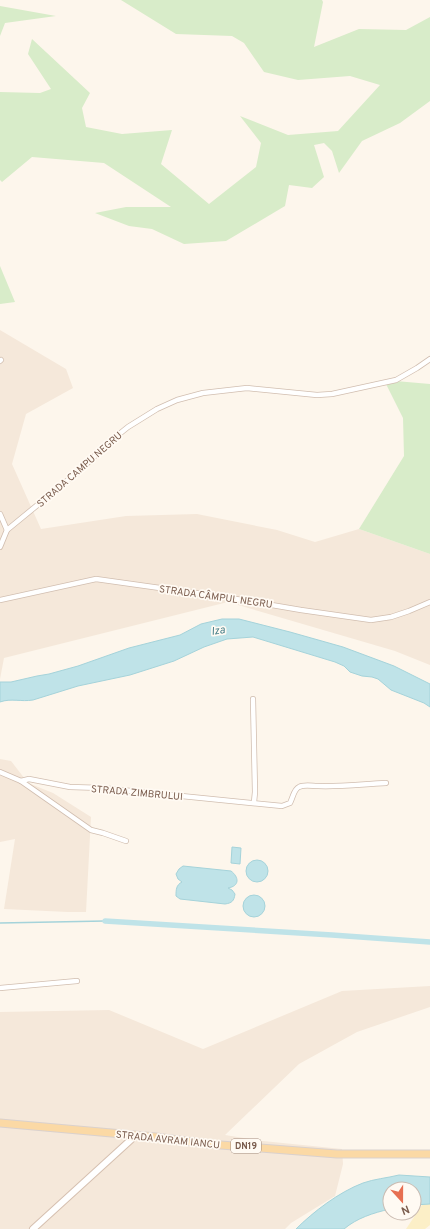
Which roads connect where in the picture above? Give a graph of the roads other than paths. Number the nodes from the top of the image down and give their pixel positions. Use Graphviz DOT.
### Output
graph roads {
  1 [pos="430,359"];
  2 [pos="0,514"];
  3 [pos="7,530"];
  4 [pos="0,547"];
  5 [pos="0,600"];
  6 [pos="430,602"];
  7 [pos="253,699"];
  8 [pos="0,772"];
  9 [pos="21,781"];
  10 [pos="386,783"];
  11 [pos="254,802"];
  12 [pos="126,841"];
  13 [pos="77,981"];
  14 [pos="0,988"];
  15 [pos="0,1123"];
  16 [pos="135,1136"];
  17 [pos="430,1154"];
  18 [pos="32,1229"];
  1 -- 3 [label="street, STRADA CAMPU NEGRU"];
  2 -- 3 [label="street"];
  3 -- 4 [label="street, STRADA CAMPU NEGRU"];
  5 -- 6 [label="street, STRADA CÂMPUL NEGRU"];
  7 -- 11 [label="street"];
  8 -- 9 [label="street, STRADA ZIMBRULUI"];
  9 -- 11 [label="street, STRADA ZIMBRULUI"];
  9 -- 12 [label="street, STRADA ZIMBRULUI"];
  10 -- 11 [label="street, STRADA ZIMBRULUI"];
  13 -- 14 [label="street"];
  15 -- 16 [label="main road, STRADA AVRAM IANCU / DN19"];
  16 -- 17 [label="main road, STRADA AVRAM IANCU / DN19"];
  16 -- 18 [label="main road"];
}
